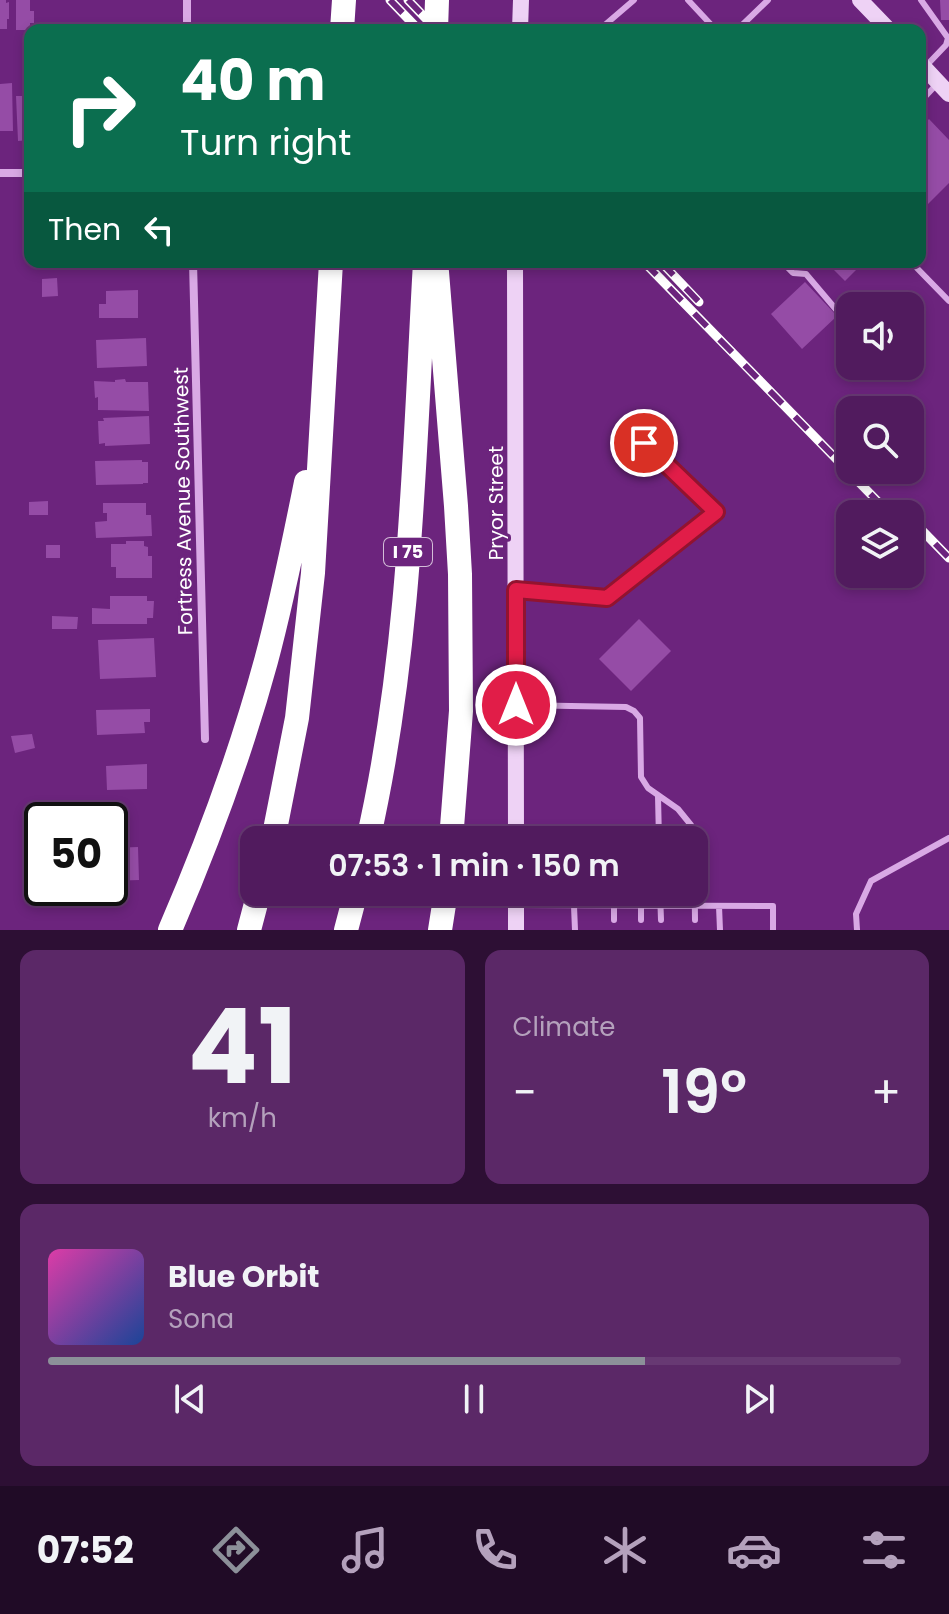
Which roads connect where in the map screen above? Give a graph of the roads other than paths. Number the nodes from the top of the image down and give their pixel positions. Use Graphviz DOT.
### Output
graph roads {
  1 [pos="187,0"];
  2 [pos="344,0"];
  3 [pos="437,0"];
  4 [pos="521,0"];
  5 [pos="634,0"];
  6 [pos="688,0"];
  7 [pos="768,0"];
  8 [pos="921,0"];
  9 [pos="864,1"];
  10 [pos="187,24"];
  11 [pos="342,24"];
  12 [pos="436,24"];
  13 [pos="520,24"];
  14 [pos="606,24"];
  15 [pos="710,24"];
  16 [pos="743,24"];
  17 [pos="884,24"];
  18 [pos="926,62"];
  19 [pos="926,69"];
  20 [pos="944,88"];
  21 [pos="926,98"];
  22 [pos="0,173"];
  23 [pos="24,173"];
  24 [pos="193,268"];
  25 [pos="331,268"];
  26 [pos="425,268"];
  27 [pos="436,268"];
  28 [pos="515,268"];
  29 [pos="788,268"];
  30 [pos="917,268"];
  31 [pos="949,301"];
  32 [pos="836,309"];
  33 [pos="324,390"];
  34 [pos="644,443"];
  35 [pos="516,590"];
  36 [pos="516,705"];
  37 [pos="205,739"];
  38 [pos="658,795"];
  39 [pos="276,826"];
  40 [pos="371,826"];
  41 [pos="452,826"];
  42 [pos="516,826"];
  43 [pos="659,826"];
  44 [pos="691,826"];
  45 [pos="949,838"];
  46 [pos="255,906"];
  47 [pos="352,906"];
  48 [pos="444,906"];
  49 [pos="516,906"];
  50 [pos="574,906"];
  51 [pos="614,906"];
  52 [pos="641,906"];
  53 [pos="661,906"];
  54 [pos="695,906"];
  55 [pos="708,906"];
  56 [pos="719,906"];
  57 [pos="614,920"];
  58 [pos="641,920"];
  59 [pos="661,920"];
  60 [pos="695,920"];
  61 [pos="170,930"];
  62 [pos="249,930"];
  63 [pos="346,930"];
  64 [pos="440,930"];
  65 [pos="516,930"];
  66 [pos="575,930"];
  67 [pos="720,930"];
  68 [pos="773,930"];
  69 [pos="857,930"];
  1 -- 10 [label="street"];
  2 -- 11 [label="highway"];
  3 -- 12 [label="highway"];
  4 -- 13 [label="main road"];
  5 -- 14 [label="lane"];
  6 -- 15 [label="lane"];
  7 -- 16 [label="lane"];
  8 -- 18 [label="lane"];
  9 -- 17 [label="main road"];
  19 -- 20 [label="main road"];
  20 -- 21 [label="lane"];
  22 -- 23 [label="street"];
  24 -- 37 [label="street, Fortress Avenue Southwest"];
  25 -- 33 [label="highway"];
  26 -- 40 [label="highway, I 75"];
  27 -- 41 [label="highway"];
  28 -- 35 [label="main road, Pryor Street"];
  29 -- 32 [label="lane"];
  30 -- 31 [label="lane"];
  33 -- 39 [label="highway"];
  33 -- 61 [label="highway"];
  34 -- 35 [label="lane"];
  35 -- 36 [label="main road, Pryor Street"];
  36 -- 38 [label="lane"];
  36 -- 42 [label="main road, Pryor Street"];
  38 -- 43 [label="lane"];
  38 -- 44 [label="lane"];
  45 -- 69 [label="lane"];
  46 -- 62 [label="highway"];
  47 -- 63 [label="highway"];
  48 -- 64 [label="highway"];
  49 -- 65 [label="main road"];
  50 -- 66 [label="lane"];
  51 -- 57 [label="lane"];
  52 -- 58 [label="lane"];
  53 -- 59 [label="lane"];
  54 -- 60 [label="lane"];
  55 -- 56 [label="lane"];
  56 -- 67 [label="lane"];
  56 -- 68 [label="lane"];
}
